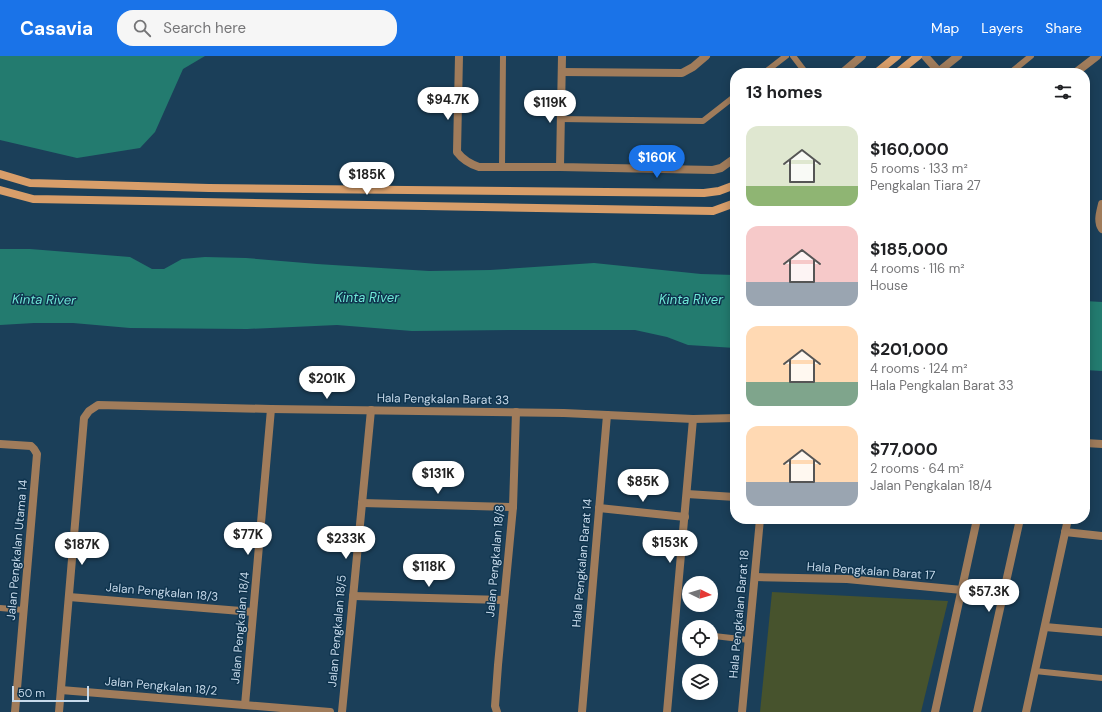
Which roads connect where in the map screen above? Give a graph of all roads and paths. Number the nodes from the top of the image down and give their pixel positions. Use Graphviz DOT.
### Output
graph roads {
  1 [pos="459,56"];
  2 [pos="503,56"];
  3 [pos="562,56"];
  4 [pos="706,56"];
  5 [pos="786,56"];
  6 [pos="793,56"];
  7 [pos="862,56"];
  8 [pos="897,56"];
  9 [pos="918,56"];
  10 [pos="925,56"];
  11 [pos="958,56"];
  12 [pos="1031,56"];
  13 [pos="1097,56"];
  14 [pos="770,68"];
  15 [pos="802,68"];
  16 [pos="848,68"];
  17 [pos="882,68"];
  18 [pos="903,68"];
  19 [pos="936,68"];
  20 [pos="944,68"];
  21 [pos="1016,68"];
  22 [pos="1081,68"];
  23 [pos="562,72"];
  24 [pos="730,100"];
  25 [pos="560,119"];
  26 [pos="730,161"];
  27 [pos="502,167"];
  28 [pos="560,167"];
  29 [pos="0,174"];
  30 [pos="730,187"];
  31 [pos="0,190"];
  32 [pos="1102,204"];
  33 [pos="730,205"];
  34 [pos="1102,230"];
  35 [pos="271,409"];
  36 [pos="371,410"];
  37 [pos="516,412"];
  38 [pos="607,415"];
  39 [pos="693,418"];
  40 [pos="730,418"];
  41 [pos="1090,443"];
  42 [pos="0,444"];
  43 [pos="1102,444"];
  44 [pos="687,494"];
  45 [pos="730,497"];
  46 [pos="362,503"];
  47 [pos="513,506"];
  48 [pos="599,508"];
  49 [pos="684,517"];
  50 [pos="760,524"];
  51 [pos="976,524"];
  52 [pos="1019,524"];
  53 [pos="1067,524"];
  54 [pos="1066,532"];
  55 [pos="1102,536"];
  56 [pos="755,577"];
  57 [pos="962,590"];
  58 [pos="69,596"];
  59 [pos="353,596"];
  60 [pos="504,600"];
  61 [pos="0,608"];
  62 [pos="24,610"];
  63 [pos="253,612"];
  64 [pos="1045,627"];
  65 [pos="1102,632"];
  66 [pos="718,636"];
  67 [pos="749,640"];
  68 [pos="1035,671"];
  69 [pos="1102,678"];
  70 [pos="61,690"];
  71 [pos="245,705"];
  72 [pos="15,712"];
  73 [pos="59,712"];
  74 [pos="330,712"];
  75 [pos="342,712"];
  76 [pos="497,712"];
  77 [pos="582,712"];
  78 [pos="667,712"];
  79 [pos="742,712"];
  80 [pos="935,712"];
  81 [pos="977,712"];
  82 [pos="1026,712"];
  1 -- 27 [label="street"];
  2 -- 27 [label="lane"];
  3 -- 23 [label="street"];
  4 -- 23 [label="street"];
  5 -- 14 [label="lane"];
  6 -- 15 [label="lane"];
  7 -- 16 [label="street"];
  8 -- 17 [label="street"];
  9 -- 18 [label="street"];
  10 -- 19 [label="street"];
  11 -- 20 [label="street"];
  12 -- 21 [label="lane"];
  13 -- 22 [label="street"];
  23 -- 25 [label="street"];
  24 -- 25 [label="lane"];
  25 -- 28 [label="street"];
  26 -- 28 [label="street"];
  27 -- 28 [label="street"];
  29 -- 30 [label="street"];
  31 -- 33 [label="street"];
  32 -- 34 [label="street"];
  35 -- 36 [label="street, Hala Pengkalan Barat 33"];
  35 -- 58 [label="street, Hala Pengkalan Barat 33"];
  35 -- 63 [label="street, Jalan Pengkalan 18/4"];
  36 -- 37 [label="street, Hala Pengkalan Barat 33"];
  36 -- 46 [label="street, Jalan Pengkalan 18/5"];
  37 -- 38 [label="street, Hala Pengkalan Barat 33"];
  37 -- 47 [label="street, Jalan Pengkalan 18/8"];
  38 -- 39 [label="street, Hala Pengkalan Barat 33"];
  38 -- 48 [label="street, Hala Pengkalan Barat 14"];
  39 -- 40 [label="street, Hala Pengkalan Barat 33"];
  39 -- 44 [label="street"];
  41 -- 43 [label="street"];
  42 -- 62 [label="street, Jalan Pengkalan Utama 14"];
  44 -- 45 [label="street"];
  44 -- 49 [label="street"];
  46 -- 47 [label="street"];
  46 -- 59 [label="street, Jalan Pengkalan 18/5"];
  47 -- 60 [label="street, Jalan Pengkalan 18/8"];
  48 -- 49 [label="street"];
  48 -- 77 [label="street, Hala Pengkalan Barat 14"];
  49 -- 78 [label="street"];
  50 -- 56 [label="street, Hala Pengkalan Barat 18"];
  51 -- 57 [label="street"];
  52 -- 81 [label="street"];
  53 -- 54 [label="street"];
  54 -- 55 [label="street"];
  54 -- 64 [label="street"];
  56 -- 57 [label="street, Hala Pengkalan Barat 17"];
  56 -- 67 [label="street, Hala Pengkalan Barat 18"];
  57 -- 80 [label="street"];
  58 -- 63 [label="street, Jalan Pengkalan 18/3"];
  58 -- 70 [label="street"];
  59 -- 60 [label="street"];
  59 -- 75 [label="street, Jalan Pengkalan 18/5"];
  60 -- 76 [label="street, Jalan Pengkalan 18/8"];
  61 -- 62 [label="lane"];
  62 -- 72 [label="street, Jalan Pengkalan Utama 14"];
  63 -- 71 [label="street, Jalan Pengkalan 18/4"];
  64 -- 65 [label="street"];
  64 -- 68 [label="street"];
  66 -- 67 [label="lane"];
  67 -- 79 [label="street, Hala Pengkalan Barat 18"];
  68 -- 69 [label="lane"];
  68 -- 82 [label="street"];
  70 -- 71 [label="street, Jalan Pengkalan 18/2"];
  70 -- 73 [label="street"];
  71 -- 74 [label="street, Jalan Pengkalan 18/2"];
}
